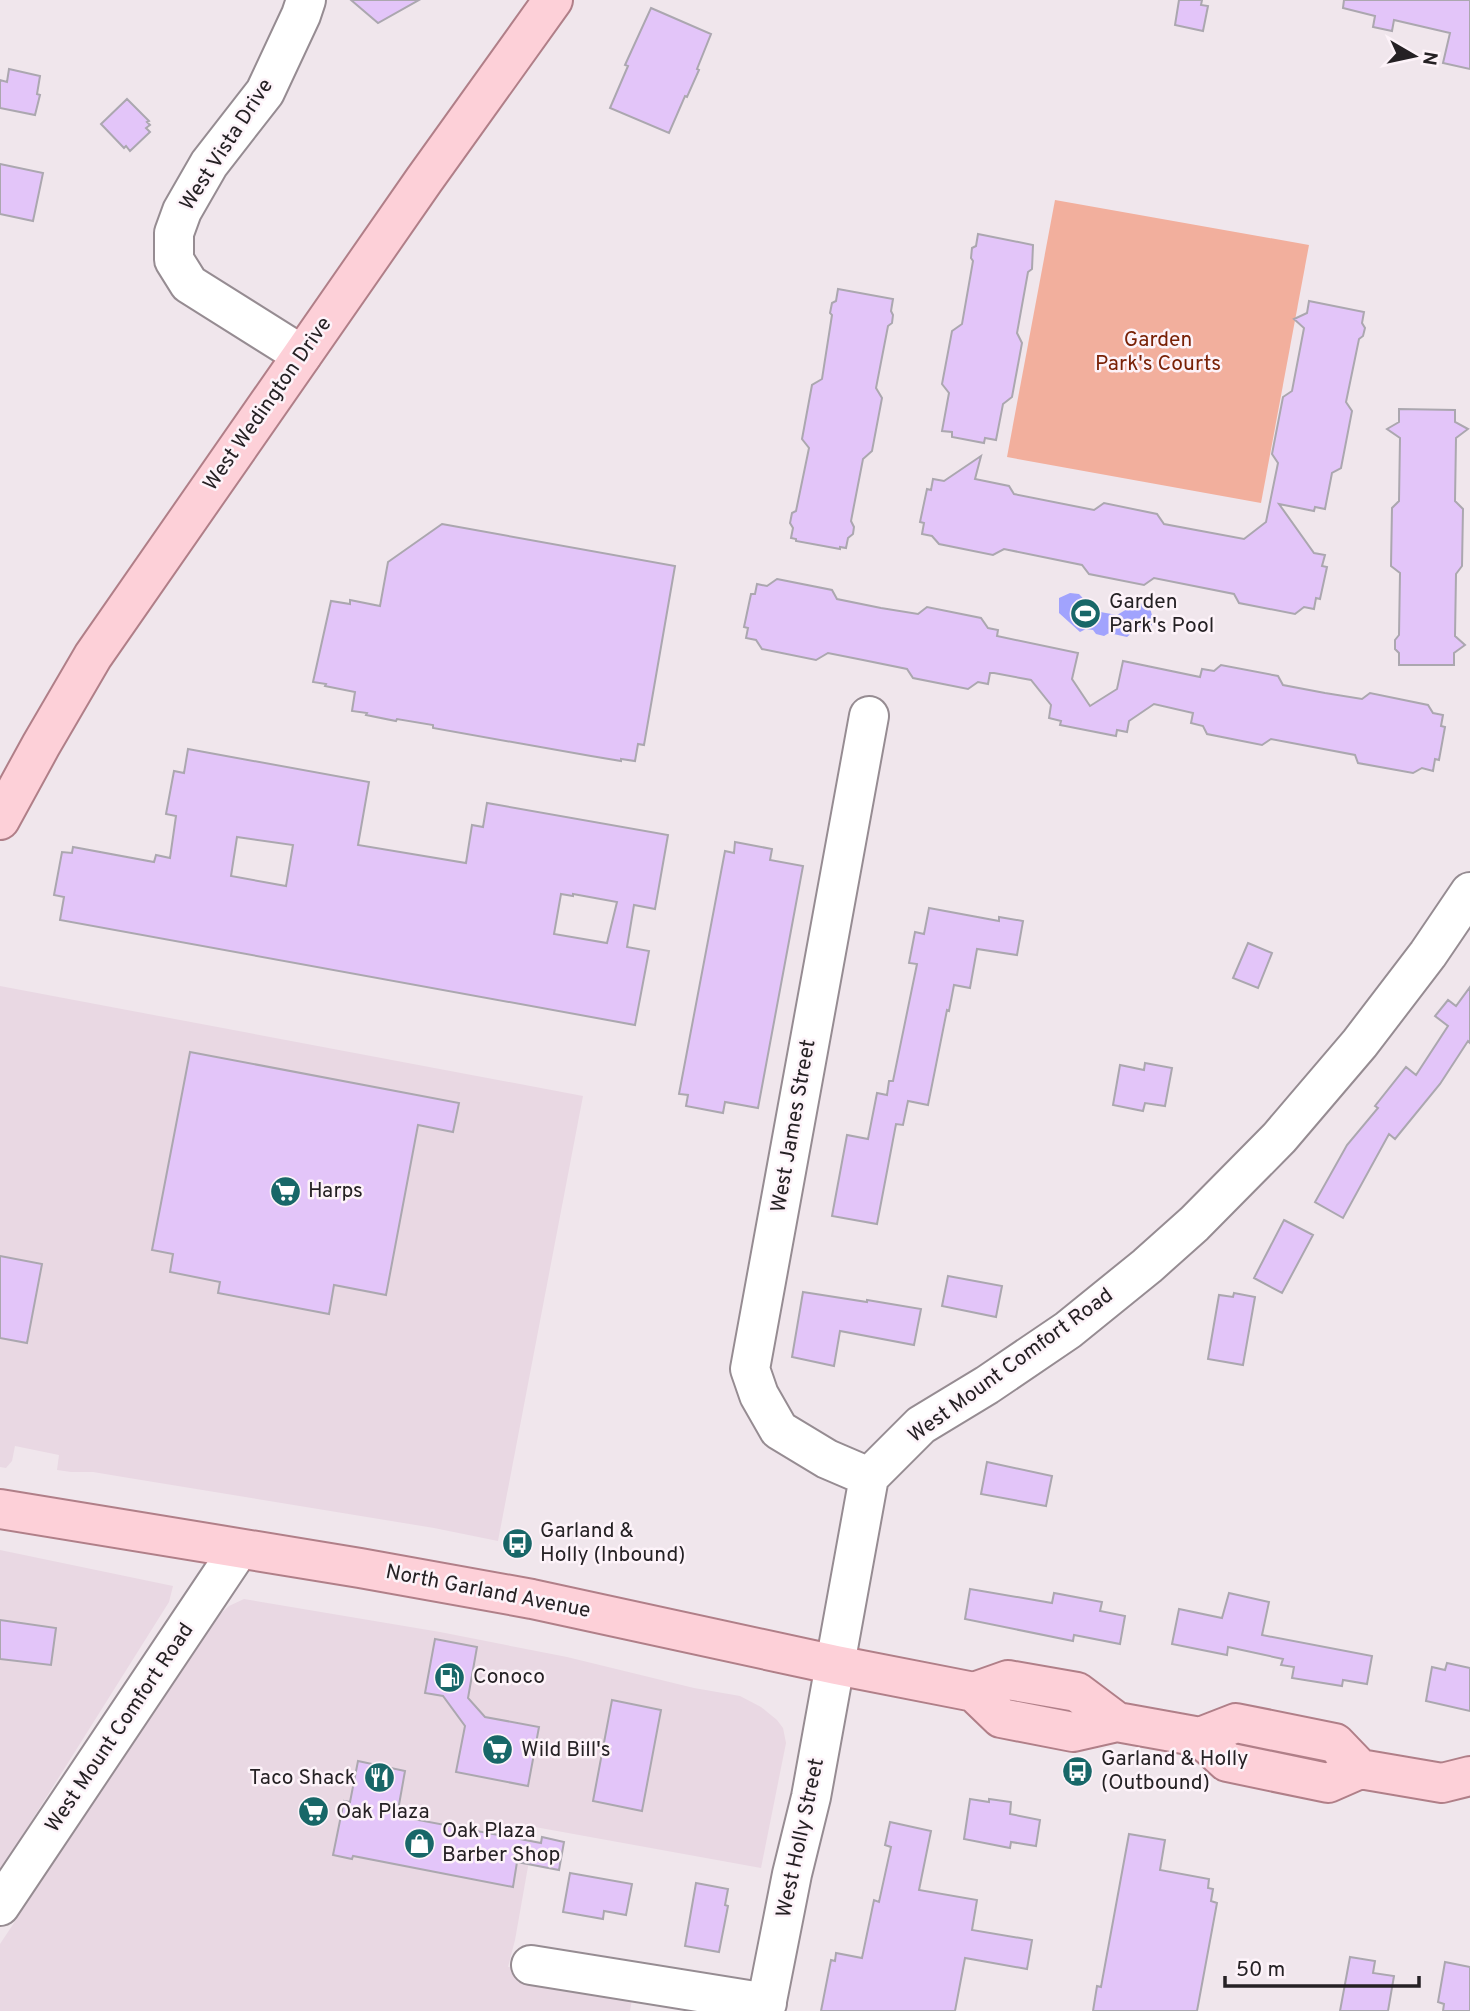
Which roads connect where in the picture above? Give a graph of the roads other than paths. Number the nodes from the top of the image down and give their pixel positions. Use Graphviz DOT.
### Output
graph roads {
  1 [pos="306,0"];
  2 [pos="553,0"];
  3 [pos="302,355"];
  4 [pos="869,716"];
  5 [pos="0,820"];
  6 [pos="1470,892"];
  7 [pos="869,1477"];
  8 [pos="0,1509"];
  9 [pos="239,1549"];
  10 [pos="836,1665"];
  11 [pos="1461,1789"];
  12 [pos="0,1906"];
  13 [pos="531,1965"];
  14 [pos="766,2007"];
  1 -- 3 [label="street, West Vista Drive"];
  2 -- 3 [label="main road, West Wedington Drive"];
  3 -- 5 [label="main road, West Wedington Drive"];
  4 -- 7 [label="street, West James Street"];
  6 -- 7 [label="street, West Mount Comfort Road"];
  7 -- 10 [label="street"];
  8 -- 9 [label="main road, North Garland Avenue"];
  9 -- 10 [label="main road, North Garland Avenue"];
  9 -- 12 [label="street, West Mount Comfort Road"];
  10 -- 11 [label="main road, North Garland Avenue"];
  10 -- 14 [label="street, West Holly Street"];
  13 -- 14 [label="street"];
}
